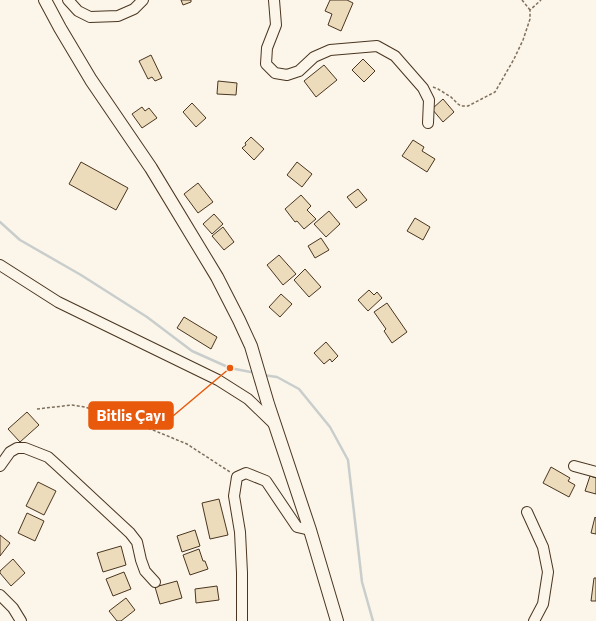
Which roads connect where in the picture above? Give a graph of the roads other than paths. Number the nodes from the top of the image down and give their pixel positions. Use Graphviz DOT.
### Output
graph roads {
  1 [pos="45,0"];
  2 [pos="68,0"];
  3 [pos="142,0"];
  4 [pos="274,0"];
  5 [pos="428,123"];
  6 [pos="0,265"];
  7 [pos="276,426"];
  8 [pos="0,465"];
  9 [pos="574,466"];
  10 [pos="596,472"];
  11 [pos="527,512"];
  12 [pos="310,530"];
  13 [pos="155,582"];
  14 [pos="0,595"];
  15 [pos="21,621"];
  16 [pos="242,621"];
  17 [pos="337,621"];
  18 [pos="534,621"];
  1 -- 7 [label="main road"];
  2 -- 3 [label="street"];
  4 -- 5 [label="street"];
  6 -- 7 [label="street"];
  7 -- 12 [label="main road"];
  8 -- 13 [label="street"];
  9 -- 10 [label="street"];
  11 -- 18 [label="street"];
  12 -- 16 [label="street"];
  12 -- 17 [label="main road"];
  14 -- 15 [label="street"];
}
